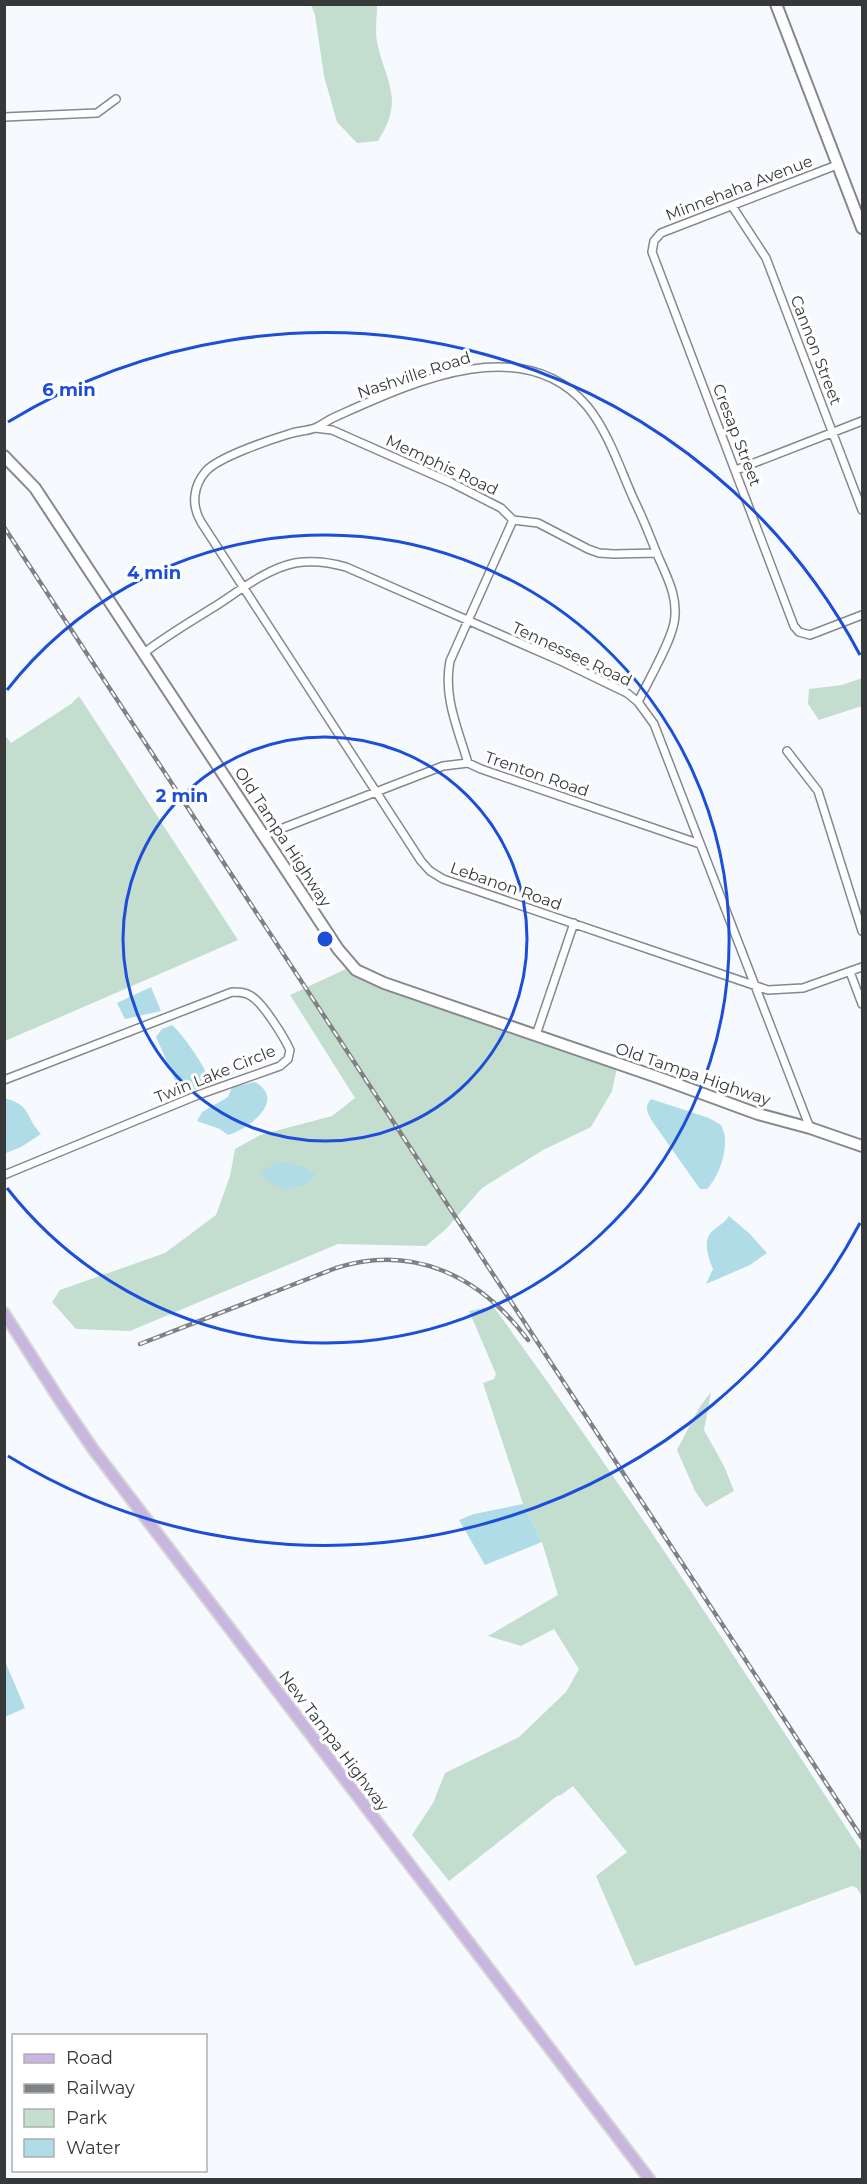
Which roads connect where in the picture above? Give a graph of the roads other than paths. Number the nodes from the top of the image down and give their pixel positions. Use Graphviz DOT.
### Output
graph roads {
  1 [pos="776,4"];
  2 [pos="116,99"];
  3 [pos="4,117"];
  4 [pos="837,165"];
  5 [pos="732,206"];
  6 [pos="861,220"];
  7 [pos="654,241"];
  8 [pos="862,421"];
  9 [pos="315,428"];
  10 [pos="833,433"];
  11 [pos="4,456"];
  12 [pos="736,470"];
  13 [pos="862,510"];
  14 [pos="513,519"];
  15 [pos="657,553"];
  16 [pos="244,588"];
  17 [pos="862,615"];
  18 [pos="469,621"];
  19 [pos="144,653"];
  20 [pos="638,702"];
  21 [pos="787,751"];
  22 [pos="468,763"];
  23 [pos="376,792"];
  24 [pos="265,835"];
  25 [pos="700,844"];
  26 [pos="574,923"];
  27 [pos="862,931"];
  28 [pos="862,967"];
  29 [pos="850,972"];
  30 [pos="755,986"];
  31 [pos="862,1004"];
  32 [pos="536,1035"];
  33 [pos="4,1080"];
  34 [pos="810,1128"];
  35 [pos="862,1146"];
  36 [pos="4,1175"];
  37 [pos="4,1313"];
  38 [pos="650,2180"];
  1 -- 4 [label="main road"];
  2 -- 3 [label="street"];
  4 -- 5 [label="street, Minnehaha Avenue"];
  4 -- 6 [label="main road"];
  5 -- 7 [label="street, Minnehaha Avenue"];
  5 -- 10 [label="street, Cannon Street"];
  7 -- 12 [label="street, Cresap Street"];
  8 -- 10 [label="street"];
  9 -- 14 [label="street, Memphis Road"];
  9 -- 15 [label="street, Nashville Road"];
  9 -- 16 [label="street, Nashville Road"];
  10 -- 12 [label="street"];
  10 -- 13 [label="street, Cannon Street"];
  11 -- 19 [label="main road, Old Tampa Highway"];
  12 -- 17 [label="street, Cresap Street"];
  14 -- 15 [label="street, Memphis Road"];
  14 -- 18 [label="street"];
  15 -- 20 [label="street, Nashville Road"];
  16 -- 18 [label="street, Tennessee Road"];
  16 -- 19 [label="street, Tennessee Road"];
  16 -- 23 [label="street, Lebanon Road"];
  18 -- 20 [label="street, Tennessee Road"];
  18 -- 22 [label="street"];
  19 -- 24 [label="main road, Old Tampa Highway"];
  20 -- 25 [label="street, Tennessee Road"];
  21 -- 27 [label="street"];
  22 -- 23 [label="street, Trenton Road"];
  22 -- 25 [label="street, Trenton Road"];
  23 -- 24 [label="street, Trenton Road"];
  23 -- 26 [label="street, Lebanon Road"];
  24 -- 32 [label="main road, Old Tampa Highway"];
  25 -- 30 [label="street, Tennessee Road"];
  26 -- 30 [label="street, Lebanon Road"];
  26 -- 32 [label="street"];
  28 -- 29 [label="street, Lebanon Road"];
  29 -- 30 [label="street, Lebanon Road"];
  29 -- 31 [label="street"];
  30 -- 34 [label="street, Tennessee Road"];
  32 -- 34 [label="main road, Old Tampa Highway"];
  33 -- 36 [label="street, Twin Lake Circle"];
  34 -- 35 [label="main road, Old Tampa Highway"];
  37 -- 38 [label="main road, New Tampa Highway"];
}
